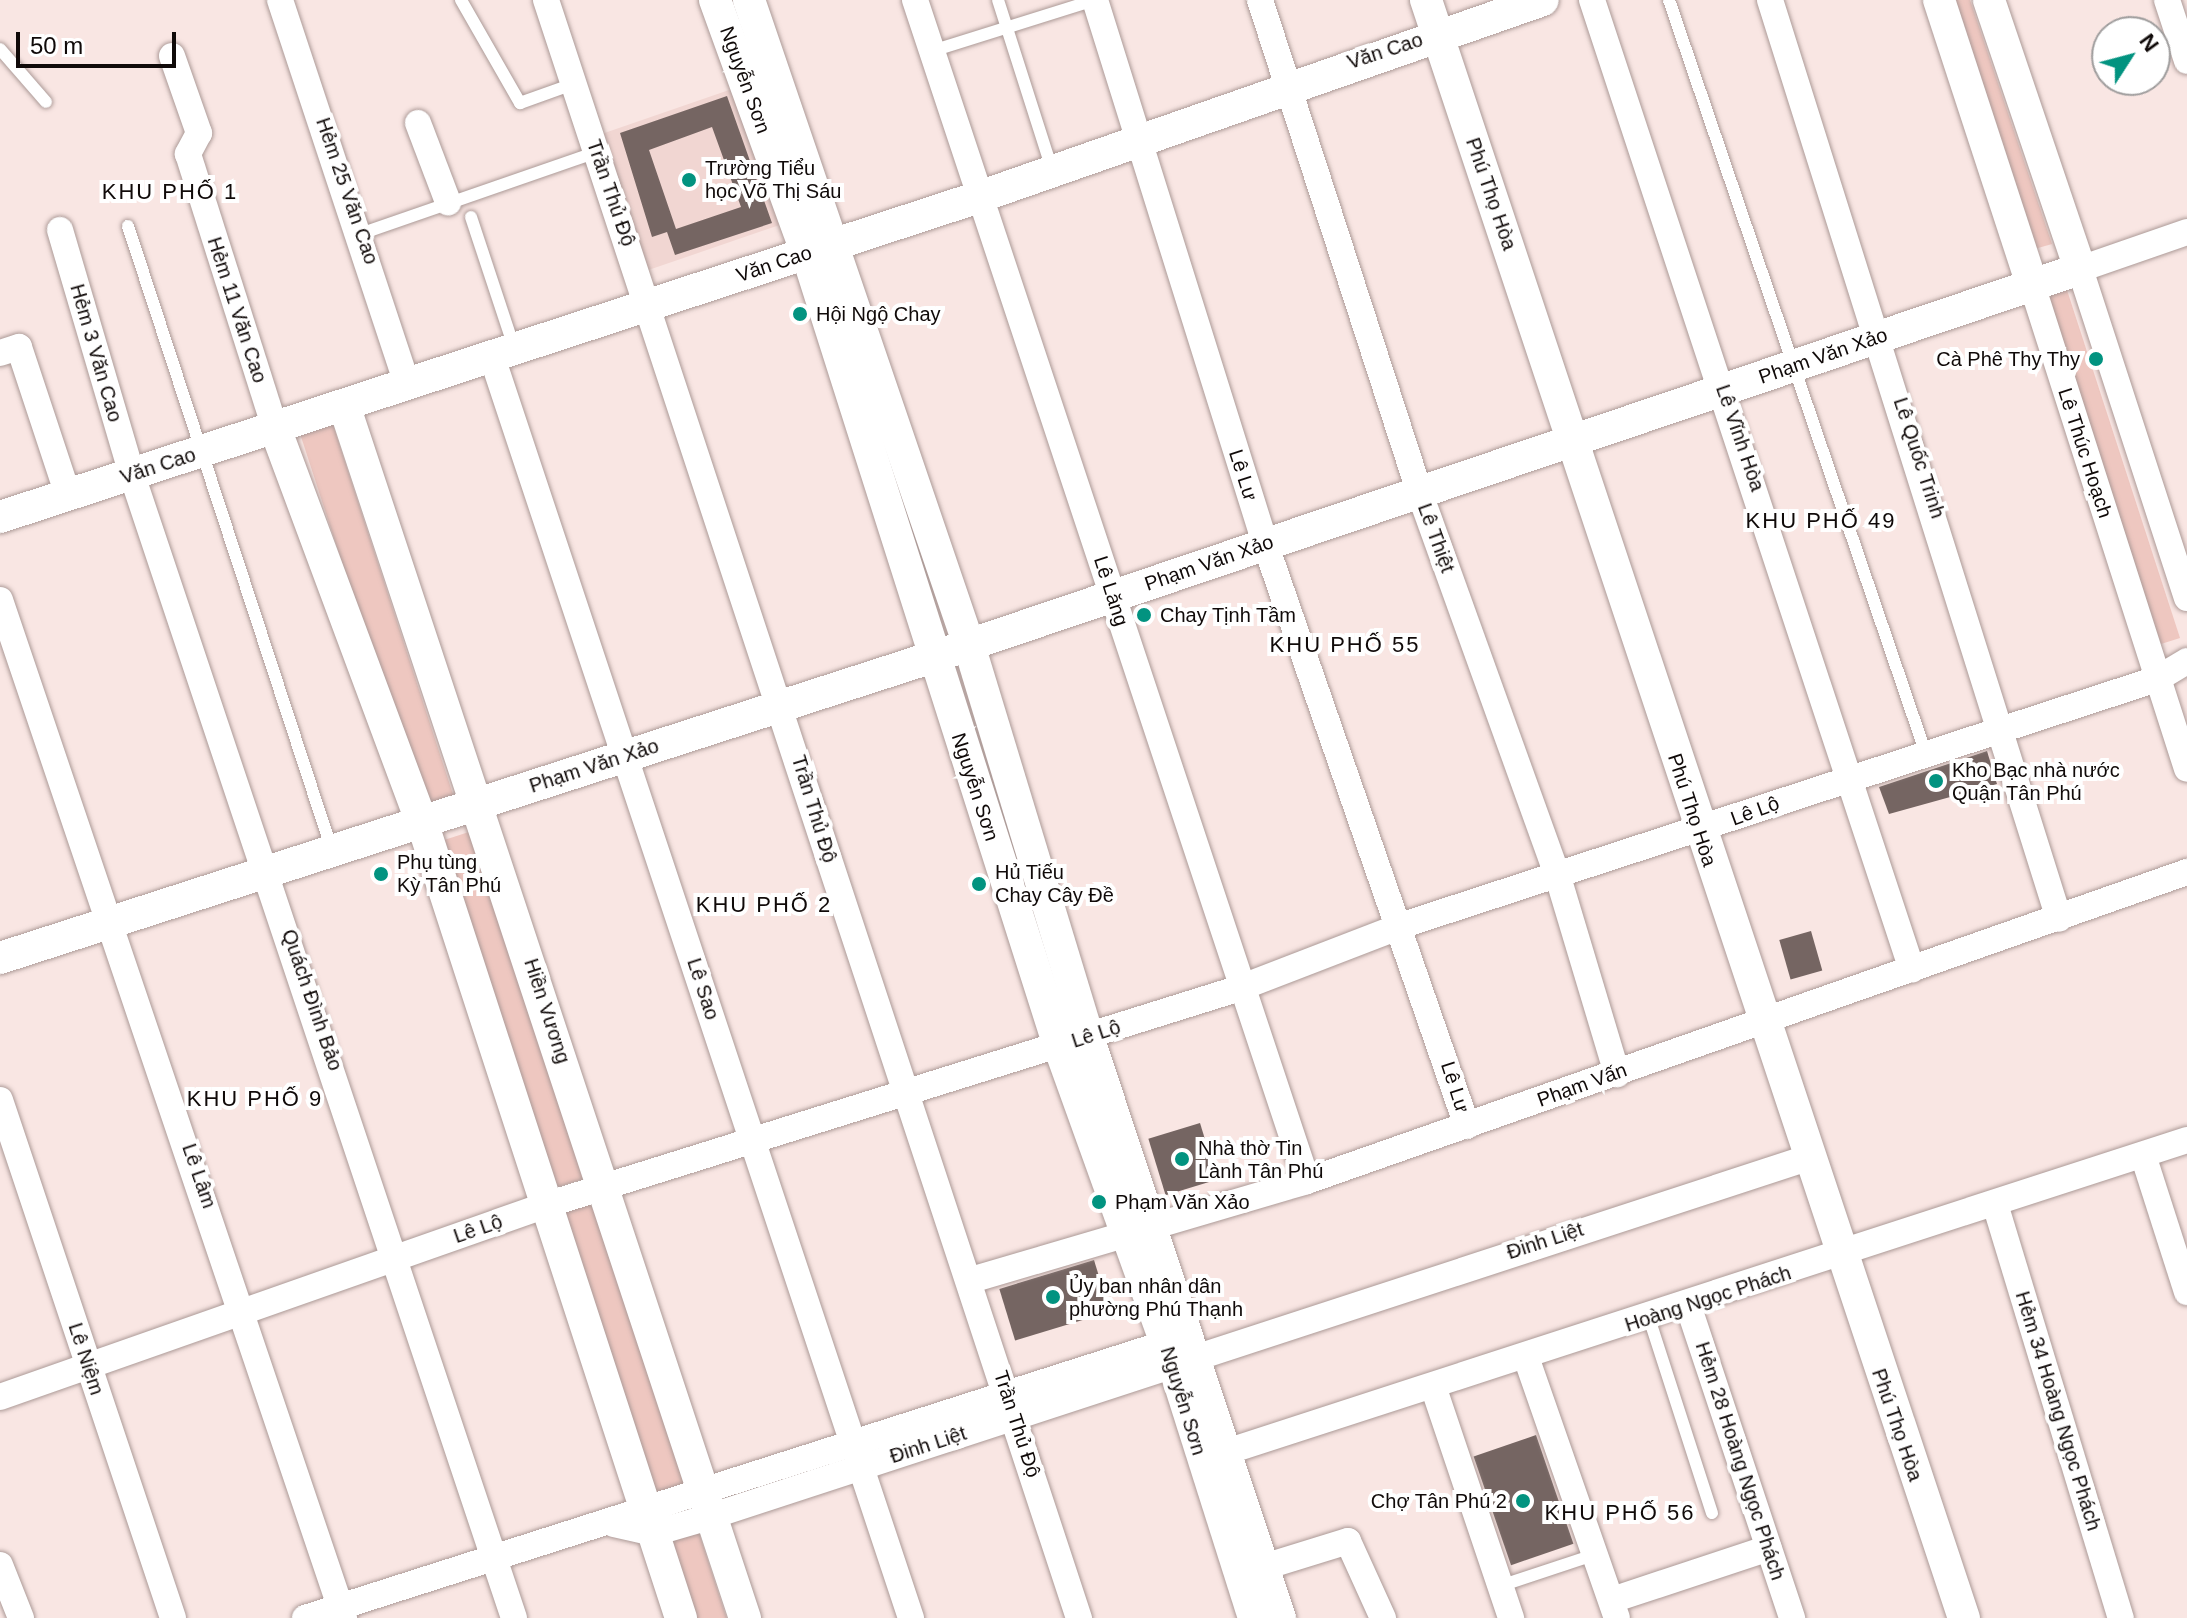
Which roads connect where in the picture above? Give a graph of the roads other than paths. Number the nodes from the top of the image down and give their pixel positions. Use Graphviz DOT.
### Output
graph roads {
  1 [pos="280,0"];
  2 [pos="461,0"];
  3 [pos="546,0"];
  4 [pos="715,0"];
  5 [pos="749,0"];
  6 [pos="915,0"];
  7 [pos="998,0"];
  8 [pos="1095,0"];
  9 [pos="1260,0"];
  10 [pos="1426,0"];
  11 [pos="1543,0"];
  12 [pos="1592,0"];
  13 [pos="1669,0"];
  14 [pos="1770,0"];
  15 [pos="1939,0"];
  16 [pos="1989,0"];
  17 [pos="2167,0"];
  18 [pos="1007,28"];
  19 [pos="1437,34"];
  20 [pos="0,49"];
  21 [pos="932,51"];
  22 [pos="172,56"];
  23 [pos="2187,61"];
  24 [pos="576,83"];
  25 [pos="1288,83"];
  26 [pos="46,102"];
  27 [pos="418,123"];
  28 [pos="1138,142"];
  29 [pos="597,152"];
  30 [pos="1053,172"];
  31 [pos="979,197"];
  32 [pos="448,202"];
  33 [pos="471,217"];
  34 [pos="128,226"];
  35 [pos="60,230"];
  36 [pos="2187,232"];
  37 [pos="363,233"];
  38 [pos="822,249"];
  39 [pos="2080,269"];
  40 [pos="2032,285"];
  41 [pos="649,303"];
  42 [pos="1881,337"];
  43 [pos="0,353"];
  44 [pos="504,356"];
  45 [pos="1792,367"];
  46 [pos="407,385"];
  47 [pos="1724,391"];
  48 [pos="344,405"];
  49 [pos="275,428"];
  50 [pos="1576,441"];
  51 [pos="201,452"];
  52 [pos="132,475"];
  53 [pos="1420,494"];
  54 [pos="68,495"];
  55 [pos="0,517"];
  56 [pos="1265,543"];
  57 [pos="1113,597"];
  58 [pos="2187,598"];
  59 [pos="0,600"];
  60 [pos="969,645"];
  61 [pos="933,657"];
  62 [pos="2187,661"];
  63 [pos="2157,679"];
  64 [pos="781,706"];
  65 [pos="2005,730"];
  66 [pos="1926,754"];
  67 [pos="627,755"];
  68 [pos="2187,769"];
  69 [pos="1854,776"];
  70 [pos="480,804"];
  71 [pos="423,825"];
  72 [pos="1698,832"];
  73 [pos="333,853"];
  74 [pos="2187,872"];
  75 [pos="269,874"];
  76 [pos="1558,877"];
  77 [pos="2059,919"];
  78 [pos="113,923"];
  79 [pos="1403,925"];
  80 [pos="0,958"];
  81 [pos="1912,970"];
  82 [pos="1240,988"];
  83 [pos="1759,1017"];
  84 [pos="1073,1042"];
  85 [pos="1617,1074"];
  86 [pos="903,1095"];
  87 [pos="0,1100"];
  88 [pos="1467,1126"];
  89 [pos="2187,1140"];
  90 [pos="752,1141"];
  91 [pos="2143,1155"];
  92 [pos="1807,1158"];
  93 [pos="1307,1181"];
  94 [pos="604,1188"];
  95 [pos="1995,1204"];
  96 [pos="546,1205"];
  97 [pos="1138,1226"];
  98 [pos="1839,1256"];
  99 [pos="398,1257"];
  100 [pos="971,1280"];
  101 [pos="2187,1292"];
  102 [pos="1688,1305"];
  103 [pos="245,1311"];
  104 [pos="1649,1318"];
  105 [pos="1181,1352"];
  106 [pos="1526,1357"];
  107 [pos="89,1366"];
  108 [pos="1433,1386"];
  109 [pos="1006,1388"];
  110 [pos="0,1397"];
  111 [pos="1015,1416"];
  112 [pos="851,1439"];
  113 [pos="1226,1452"];
  114 [pos="862,1467"];
  115 [pos="708,1502"];
  116 [pos="1712,1513"];
  117 [pos="649,1519"];
  118 [pos="1769,1548"];
  119 [pos="1594,1555"];
  120 [pos="495,1559"];
  121 [pos="0,1565"];
  122 [pos="1264,1567"];
  123 [pos="1500,1586"];
  124 [pos="1614,1609"];
  125 [pos="342,1613"];
  126 [pos="21,1618"];
  127 [pos="173,1618"];
  128 [pos="305,1618"];
  129 [pos="514,1618"];
  130 [pos="681,1618"];
  131 [pos="745,1618"];
  132 [pos="911,1618"];
  133 [pos="1079,1618"];
  134 [pos="1254,1618"];
  135 [pos="1280,1618"];
  136 [pos="1383,1618"];
  137 [pos="1511,1618"];
  138 [pos="1792,1618"];
  139 [pos="1964,1618"];
  140 [pos="2121,1618"];
  1 -- 37 [label="street, Hẻm 25 Văn Cao"];
  2 -- 24 [label="lane"];
  3 -- 24 [label="street, Trần Thủ Độ"];
  4 -- 38 [label="street, Nguyễn Sơn"];
  5 -- 38 [label="street, Nguyễn Sơn"];
  6 -- 21 [label="street, Lê Lăng"];
  7 -- 18 [label="lane"];
  8 -- 18 [label="lane"];
  8 -- 28 [label="street, Lê Lư"];
  9 -- 25 [label="street, Lê Thiệt"];
  10 -- 19 [label="street, Phú Thọ Hòa"];
  11 -- 19 [label="street, Văn Cao"];
  12 -- 47 [label="street, Lê Vĩnh Hòa"];
  13 -- 45 [label="lane"];
  14 -- 42 [label="street, Lê Quốc Trinh"];
  15 -- 40 [label="street, Lê Thúc Hoạch"];
  16 -- 39 [label="street"];
  17 -- 23 [label="street"];
  18 -- 21 [label="lane"];
  18 -- 30 [label="lane"];
  19 -- 25 [label="street, Văn Cao"];
  19 -- 50 [label="street, Phú Thọ Hòa"];
  20 -- 26 [label="lane"];
  21 -- 31 [label="street, Lê Lăng"];
  22 -- 49 [label="street, Hẻm 11 Văn Cao"];
  24 -- 29 [label="street, Trần Thủ Độ"];
  25 -- 28 [label="street, Văn Cao"];
  25 -- 53 [label="street, Lê Thiệt"];
  27 -- 32 [label="street"];
  28 -- 30 [label="street, Văn Cao"];
  28 -- 56 [label="street, Lê Lư"];
  29 -- 32 [label="lane"];
  29 -- 41 [label="street, Trần Thủ Độ"];
  30 -- 31 [label="street, Văn Cao"];
  31 -- 38 [label="street, Văn Cao"];
  31 -- 57 [label="street, Lê Lăng"];
  32 -- 37 [label="lane"];
  33 -- 44 [label="lane"];
  34 -- 51 [label="lane"];
  35 -- 52 [label="street, Hẻm 3 Văn Cao"];
  36 -- 39 [label="street, Phạm Văn Xảo"];
  37 -- 46 [label="street, Hẻm 25 Văn Cao"];
  38 -- 41 [label="street, Văn Cao"];
  38 -- 60 [label="street, Nguyễn Sơn"];
  38 -- 61 [label="street, Nguyễn Sơn"];
  39 -- 40 [label="street, Phạm Văn Xảo"];
  39 -- 58 [label="street"];
  40 -- 42 [label="street, Phạm Văn Xảo"];
  40 -- 63 [label="street, Lê Thúc Hoạch"];
  41 -- 44 [label="street, Văn Cao"];
  41 -- 64 [label="street, Trần Thủ Độ"];
  42 -- 45 [label="street, Phạm Văn Xảo"];
  42 -- 65 [label="street, Lê Quốc Trinh"];
  43 -- 54 [label="street"];
  44 -- 46 [label="street, Văn Cao"];
  44 -- 67 [label="street, Lê Sao"];
  45 -- 47 [label="street, Phạm Văn Xảo"];
  45 -- 66 [label="lane"];
  46 -- 48 [label="street, Văn Cao"];
  47 -- 50 [label="street, Phạm Văn Xảo"];
  47 -- 69 [label="street, Lê Vĩnh Hòa"];
  48 -- 49 [label="street, Văn Cao"];
  48 -- 70 [label="street, Hiền Vương"];
  49 -- 51 [label="street, Văn Cao"];
  49 -- 71 [label="street"];
  50 -- 53 [label="street, Phạm Văn Xảo"];
  50 -- 72 [label="street, Phú Thọ Hòa"];
  51 -- 52 [label="street, Văn Cao"];
  51 -- 73 [label="lane"];
  52 -- 54 [label="street, Văn Cao"];
  52 -- 75 [label="street, Quách Đình Bảo"];
  53 -- 56 [label="street, Phạm Văn Xảo"];
  53 -- 76 [label="street, Lê Thiệt"];
  54 -- 55 [label="street, Văn Cao"];
  56 -- 57 [label="street, Phạm Văn Xảo"];
  56 -- 79 [label="street, Lê Lư"];
  57 -- 60 [label="street, Phạm Văn Xảo"];
  57 -- 82 [label="street, Lê Lăng"];
  59 -- 78 [label="street, Lê Lâm"];
  60 -- 61 [label="street, Phạm Văn Xảo"];
  60 -- 84 [label="street, Nguyễn Sơn"];
  61 -- 64 [label="street, Phạm Văn Xảo"];
  61 -- 84 [label="street, Nguyễn Sơn"];
  62 -- 63 [label="street, Lê Lộ"];
  63 -- 65 [label="street, Lê Lộ"];
  63 -- 68 [label="street, Lê Thúc Hoạch"];
  64 -- 67 [label="street, Phạm Văn Xảo"];
  64 -- 86 [label="street, Trần Thủ Độ"];
  65 -- 66 [label="street, Lê Lộ"];
  65 -- 77 [label="street, Lê Quốc Trinh"];
  66 -- 69 [label="street, Lê Lộ"];
  67 -- 70 [label="street, Phạm Văn Xảo"];
  67 -- 90 [label="street, Lê Sao"];
  69 -- 72 [label="street, Lê Lộ"];
  69 -- 81 [label="street, Lê Vĩnh Hòa"];
  70 -- 71 [label="street, Phạm Văn Xảo"];
  70 -- 94 [label="street, Hiền Vương"];
  71 -- 73 [label="street, Phạm Văn Xảo"];
  71 -- 96 [label="street"];
  72 -- 76 [label="street, Lê Lộ"];
  72 -- 83 [label="street, Phú Thọ Hòa"];
  73 -- 75 [label="street, Phạm Văn Xảo"];
  74 -- 77 [label="street, Phạm Vấn"];
  75 -- 78 [label="street, Phạm Văn Xảo"];
  75 -- 99 [label="street, Quách Đình Bảo"];
  76 -- 79 [label="street, Lê Lộ"];
  76 -- 85 [label="street, Lê Thiệt"];
  77 -- 81 [label="street, Phạm Vấn"];
  78 -- 80 [label="street, Phạm Văn Xảo"];
  78 -- 103 [label="street, Lê Lâm"];
  79 -- 82 [label="street, Lê Lộ"];
  79 -- 88 [label="street, Lê Lư"];
  81 -- 83 [label="street, Phạm Vấn"];
  82 -- 84 [label="street, Lê Lộ"];
  82 -- 93 [label="street, Lê Lăng"];
  83 -- 85 [label="street, Phạm Vấn"];
  83 -- 92 [label="street, Phú Thọ Hòa"];
  84 -- 86 [label="street, Lê Lộ"];
  84 -- 97 [label="street, Nguyễn Sơn"];
  85 -- 88 [label="street, Phạm Vấn"];
  86 -- 90 [label="street, Lê Lộ"];
  86 -- 100 [label="street, Trần Thủ Độ"];
  87 -- 107 [label="street, Lê Niệm"];
  88 -- 93 [label="street, Phạm Vấn"];
  89 -- 91 [label="street, Hoàng Ngọc Phách"];
  90 -- 94 [label="street, Lê Lộ"];
  90 -- 112 [label="street, Lê Sao"];
  91 -- 95 [label="street, Hoàng Ngọc Phách"];
  91 -- 101 [label="street"];
  92 -- 98 [label="street, Phú Thọ Hòa"];
  92 -- 105 [label="street, Đinh Liệt"];
  93 -- 97 [label="street, Phạm Vấn"];
  94 -- 96 [label="street, Lê Lộ"];
  94 -- 115 [label="street, Hiền Vương"];
  95 -- 98 [label="street, Hoàng Ngọc Phách"];
  95 -- 140 [label="street, Hẻm 34 Hoàng Ngọc Phách"];
  96 -- 99 [label="street, Lê Lộ"];
  96 -- 117 [label="street"];
  97 -- 100 [label="street, Phạm Vấn"];
  97 -- 105 [label="street, Nguyễn Sơn"];
  98 -- 102 [label="street, Hoàng Ngọc Phách"];
  98 -- 139 [label="street, Phú Thọ Hòa"];
  99 -- 103 [label="street, Lê Lộ"];
  99 -- 120 [label="street, Quách Đình Bảo"];
  100 -- 109 [label="street, Trần Thủ Độ"];
  102 -- 104 [label="street, Hoàng Ngọc Phách"];
  102 -- 118 [label="street, Hẻm 28 Hoàng Ngọc Phách"];
  103 -- 107 [label="street, Lê Lộ"];
  103 -- 125 [label="street, Lê Lâm"];
  104 -- 106 [label="street, Hoàng Ngọc Phách"];
  104 -- 116 [label="lane"];
  105 -- 109 [label="street, Đinh Liệt"];
  105 -- 111 [label="street, Đinh Liệt"];
  105 -- 113 [label="street, Nguyễn Sơn"];
  105 -- 134 [label="street, Nguyễn Sơn"];
  106 -- 108 [label="street, Hoàng Ngọc Phách"];
  106 -- 119 [label="street"];
  107 -- 110 [label="street, Lê Lộ"];
  107 -- 127 [label="street, Lê Niệm"];
  108 -- 113 [label="street, Hoàng Ngọc Phách"];
  108 -- 123 [label="street"];
  109 -- 111 [label="street, Trần Thủ Độ"];
  109 -- 112 [label="street, Đinh Liệt"];
  111 -- 114 [label="street, Đinh Liệt"];
  111 -- 133 [label="street, Trần Thủ Độ"];
  112 -- 114 [label="street, Lê Sao"];
  112 -- 115 [label="street, Đinh Liệt"];
  113 -- 122 [label="street, Nguyễn Sơn"];
  114 -- 115 [label="street, Đinh Liệt"];
  114 -- 132 [label="street, Lê Sao"];
  115 -- 117 [label="street, Đinh Liệt"];
  115 -- 131 [label="street, Hiền Vương"];
  117 -- 120 [label="street, Đinh Liệt"];
  117 -- 130 [label="street"];
  118 -- 124 [label="street"];
  118 -- 138 [label="street, Hẻm 28 Hoàng Ngọc Phách"];
  119 -- 123 [label="lane"];
  119 -- 124 [label="street"];
  120 -- 125 [label="street, Đinh Liệt"];
  120 -- 129 [label="street, Quách Đình Bảo"];
  121 -- 126 [label="street"];
  122 -- 135 [label="street, Nguyễn Sơn"];
  122 -- 136 [label="street"];
  123 -- 137 [label="street"];
  125 -- 128 [label="street, Đinh Liệt"];
}
